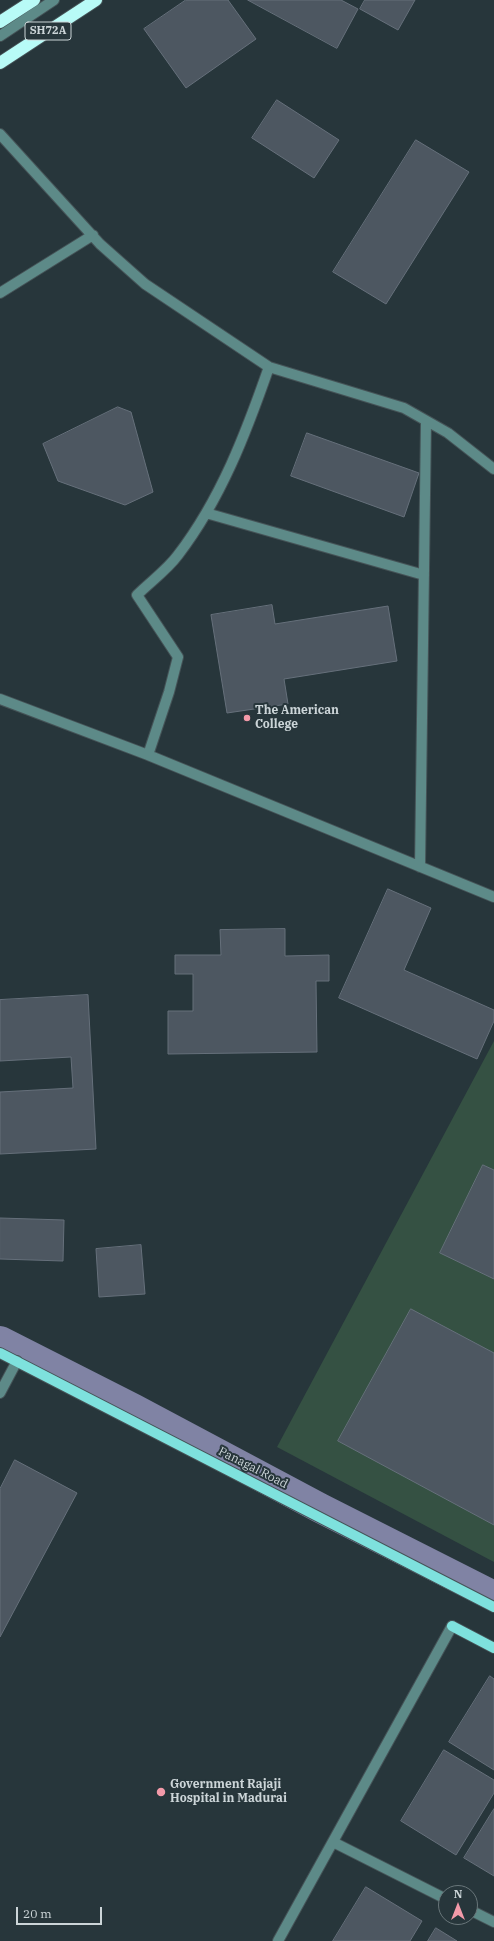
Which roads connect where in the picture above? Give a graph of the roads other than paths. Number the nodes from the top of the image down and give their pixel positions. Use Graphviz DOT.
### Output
graph roads {
  1 [pos="34,0"];
  2 [pos="54,0"];
  3 [pos="96,0"];
  4 [pos="0,22"];
  5 [pos="0,36"];
  6 [pos="0,62"];
  7 [pos="0,134"];
  8 [pos="93,235"];
  9 [pos="0,293"];
  10 [pos="269,367"];
  11 [pos="426,421"];
  12 [pos="494,470"];
  13 [pos="206,513"];
  14 [pos="424,575"];
  15 [pos="0,699"];
  16 [pos="148,755"];
  17 [pos="420,867"];
  18 [pos="494,897"];
  19 [pos="0,1352"];
  20 [pos="17,1361"];
  21 [pos="0,1393"];
  22 [pos="494,1607"];
  23 [pos="452,1626"];
  24 [pos="494,1648"];
  25 [pos="332,1842"];
  26 [pos="438,1894"];
  27 [pos="478,1914"];
  28 [pos="494,1922"];
  29 [pos="278,1941"];
  1 -- 4 [label="highway, SH72A"];
  2 -- 5 [label="street"];
  3 -- 6 [label="highway, SH72A"];
  7 -- 8 [label="street"];
  8 -- 9 [label="street"];
  8 -- 10 [label="street"];
  10 -- 11 [label="street"];
  10 -- 13 [label="street"];
  11 -- 12 [label="street"];
  11 -- 14 [label="street"];
  13 -- 14 [label="street"];
  13 -- 16 [label="street"];
  14 -- 17 [label="street"];
  15 -- 16 [label="street"];
  16 -- 17 [label="street"];
  17 -- 18 [label="street"];
  19 -- 20 [label="main road, Panagal Road"];
  20 -- 21 [label="street"];
  20 -- 22 [label="main road, Panagal Road"];
  23 -- 24 [label="main road"];
  23 -- 25 [label="street"];
  25 -- 26 [label="street"];
  25 -- 29 [label="street"];
  27 -- 28 [label="street"];
}
